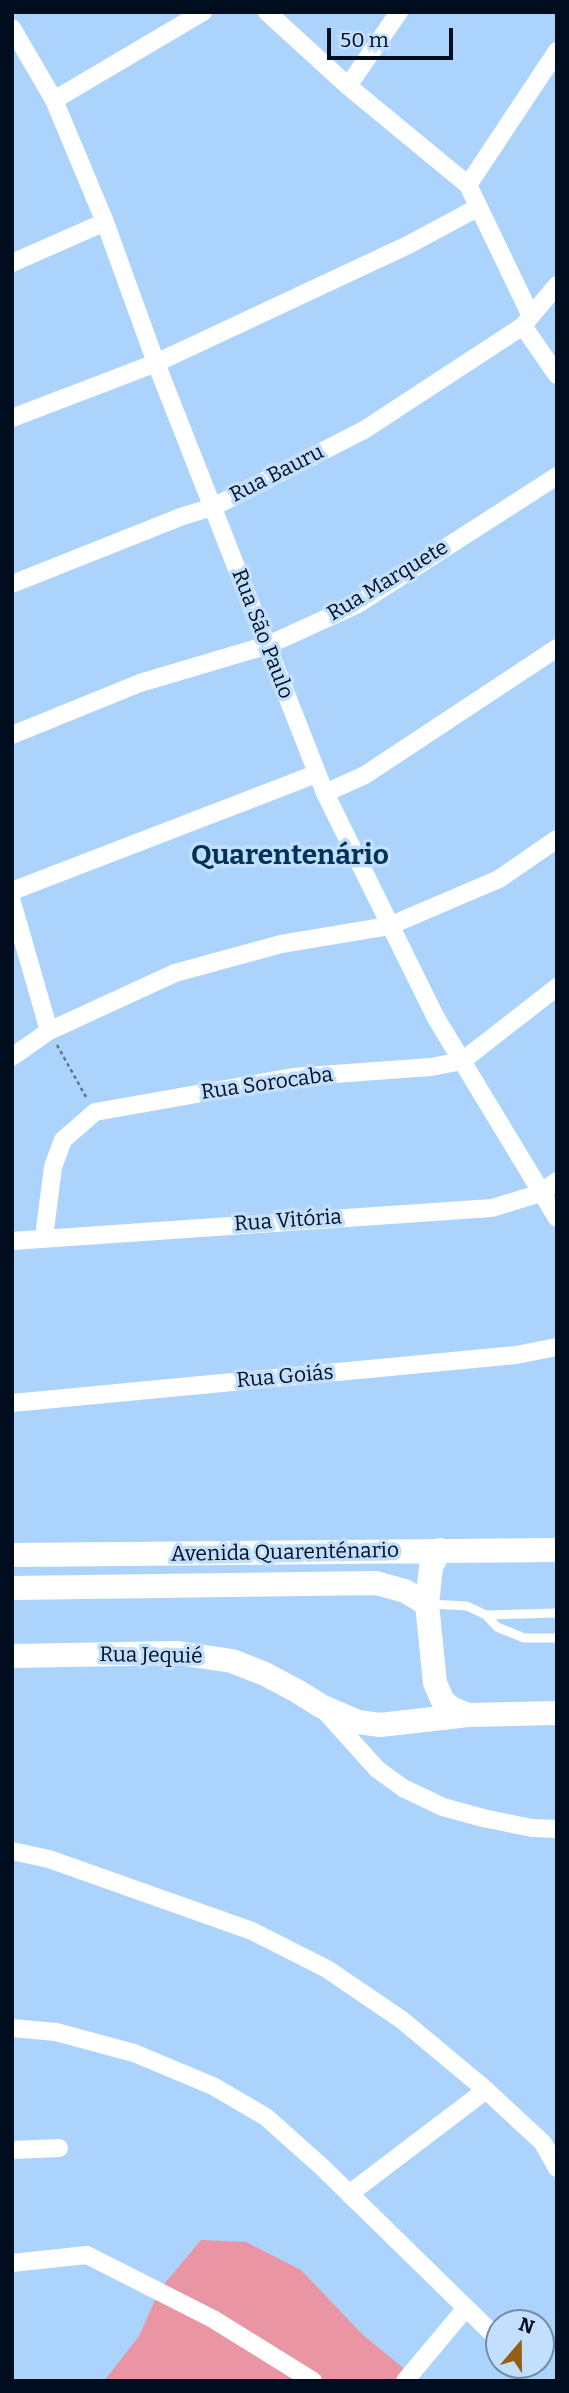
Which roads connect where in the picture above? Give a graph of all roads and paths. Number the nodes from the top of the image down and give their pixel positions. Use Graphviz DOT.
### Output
graph roads {
  1 [pos="203,12"];
  2 [pos="267,12"];
  3 [pos="399,12"];
  4 [pos="12,28"];
  5 [pos="557,51"];
  6 [pos="348,86"];
  7 [pos="54,100"];
  8 [pos="468,185"];
  9 [pos="477,208"];
  10 [pos="105,222"];
  11 [pos="12,263"];
  12 [pos="557,285"];
  13 [pos="527,321"];
  14 [pos="156,363"];
  15 [pos="557,375"];
  16 [pos="12,418"];
  17 [pos="557,477"];
  18 [pos="213,507"];
  19 [pos="12,584"];
  20 [pos="268,645"];
  21 [pos="557,648"];
  22 [pos="12,735"];
  23 [pos="316,774"];
  24 [pos="325,793"];
  25 [pos="557,839"];
  26 [pos="12,891"];
  27 [pos="12,902"];
  28 [pos="389,926"];
  29 [pos="557,987"];
  30 [pos="49,1031"];
  31 [pos="12,1057"];
  32 [pos="462,1061"];
  33 [pos="95,1112"];
  34 [pos="557,1181"];
  35 [pos="541,1193"];
  36 [pos="557,1218"];
  37 [pos="44,1237"];
  38 [pos="12,1241"];
  39 [pos="557,1347"];
  40 [pos="12,1403"];
  41 [pos="440,1550"];
  42 [pos="557,1550"];
  43 [pos="12,1555"];
  44 [pos="12,1588"];
  45 [pos="427,1604"];
  46 [pos="557,1613"];
  47 [pos="486,1615"];
  48 [pos="557,1638"];
  49 [pos="12,1656"];
  50 [pos="321,1706"];
  51 [pos="557,1713"];
  52 [pos="468,1715"];
  53 [pos="557,1829"];
  54 [pos="12,1851"];
  55 [pos="12,2028"];
  56 [pos="486,2090"];
  57 [pos="59,2148"];
  58 [pos="12,2150"];
  59 [pos="557,2168"];
  60 [pos="349,2194"];
  61 [pos="12,2263"];
  62 [pos="466,2308"];
  63 [pos="485,2326"];
  64 [pos="313,2381"];
  65 [pos="405,2381"];
  1 -- 7 [label="street"];
  2 -- 6 [label="street"];
  3 -- 6 [label="street"];
  4 -- 7 [label="street, Rua São Paulo"];
  5 -- 8 [label="street"];
  6 -- 8 [label="street"];
  7 -- 10 [label="street, Rua São Paulo"];
  8 -- 9 [label="street"];
  9 -- 13 [label="street"];
  9 -- 14 [label="street"];
  10 -- 11 [label="street"];
  10 -- 14 [label="street, Rua São Paulo"];
  12 -- 13 [label="street, Rua Bauru"];
  13 -- 15 [label="street"];
  13 -- 18 [label="street, Rua Bauru"];
  14 -- 16 [label="street"];
  14 -- 18 [label="street, Rua São Paulo"];
  17 -- 20 [label="street, Rua Marquete"];
  18 -- 19 [label="street, Rua Bauru"];
  18 -- 20 [label="street, Rua São Paulo"];
  20 -- 22 [label="street, Rua Marquete"];
  20 -- 23 [label="street, Rua São Paulo"];
  21 -- 24 [label="street"];
  23 -- 24 [label="street, Rua São Paulo"];
  23 -- 26 [label="street"];
  24 -- 28 [label="street, Rua São Paulo"];
  25 -- 28 [label="street"];
  27 -- 30 [label="street"];
  28 -- 30 [label="street"];
  28 -- 32 [label="street, Rua São Paulo"];
  29 -- 32 [label="street, Rua Sorocaba"];
  30 -- 31 [label="street"];
  30 -- 33 [label="path"];
  32 -- 33 [label="street, Rua Sorocaba"];
  32 -- 35 [label="street, Rua São Paulo"];
  33 -- 37 [label="street"];
  34 -- 35 [label="street, Rua Vitória"];
  35 -- 36 [label="street, Rua São Paulo"];
  35 -- 37 [label="street, Rua Vitória"];
  37 -- 38 [label="street, Rua Vitória"];
  39 -- 40 [label="street, Rua Goiás"];
  41 -- 42 [label="main road, Avenida Quarenténario"];
  41 -- 43 [label="main road, Avenida Quarenténario"];
  41 -- 45 [label="main road"];
  44 -- 45 [label="main road"];
  45 -- 47 [label="lane"];
  45 -- 52 [label="main road"];
  46 -- 47 [label="lane"];
  47 -- 48 [label="lane"];
  49 -- 50 [label="main road, Rua Jequié"];
  50 -- 52 [label="main road, Rua Jequié"];
  50 -- 53 [label="street"];
  51 -- 52 [label="main road, Rua Jequié"];
  54 -- 56 [label="street"];
  55 -- 60 [label="street"];
  56 -- 59 [label="street"];
  56 -- 60 [label="street"];
  57 -- 58 [label="street"];
  60 -- 62 [label="street"];
  61 -- 64 [label="street"];
  62 -- 63 [label="street"];
  62 -- 65 [label="street"];
}
